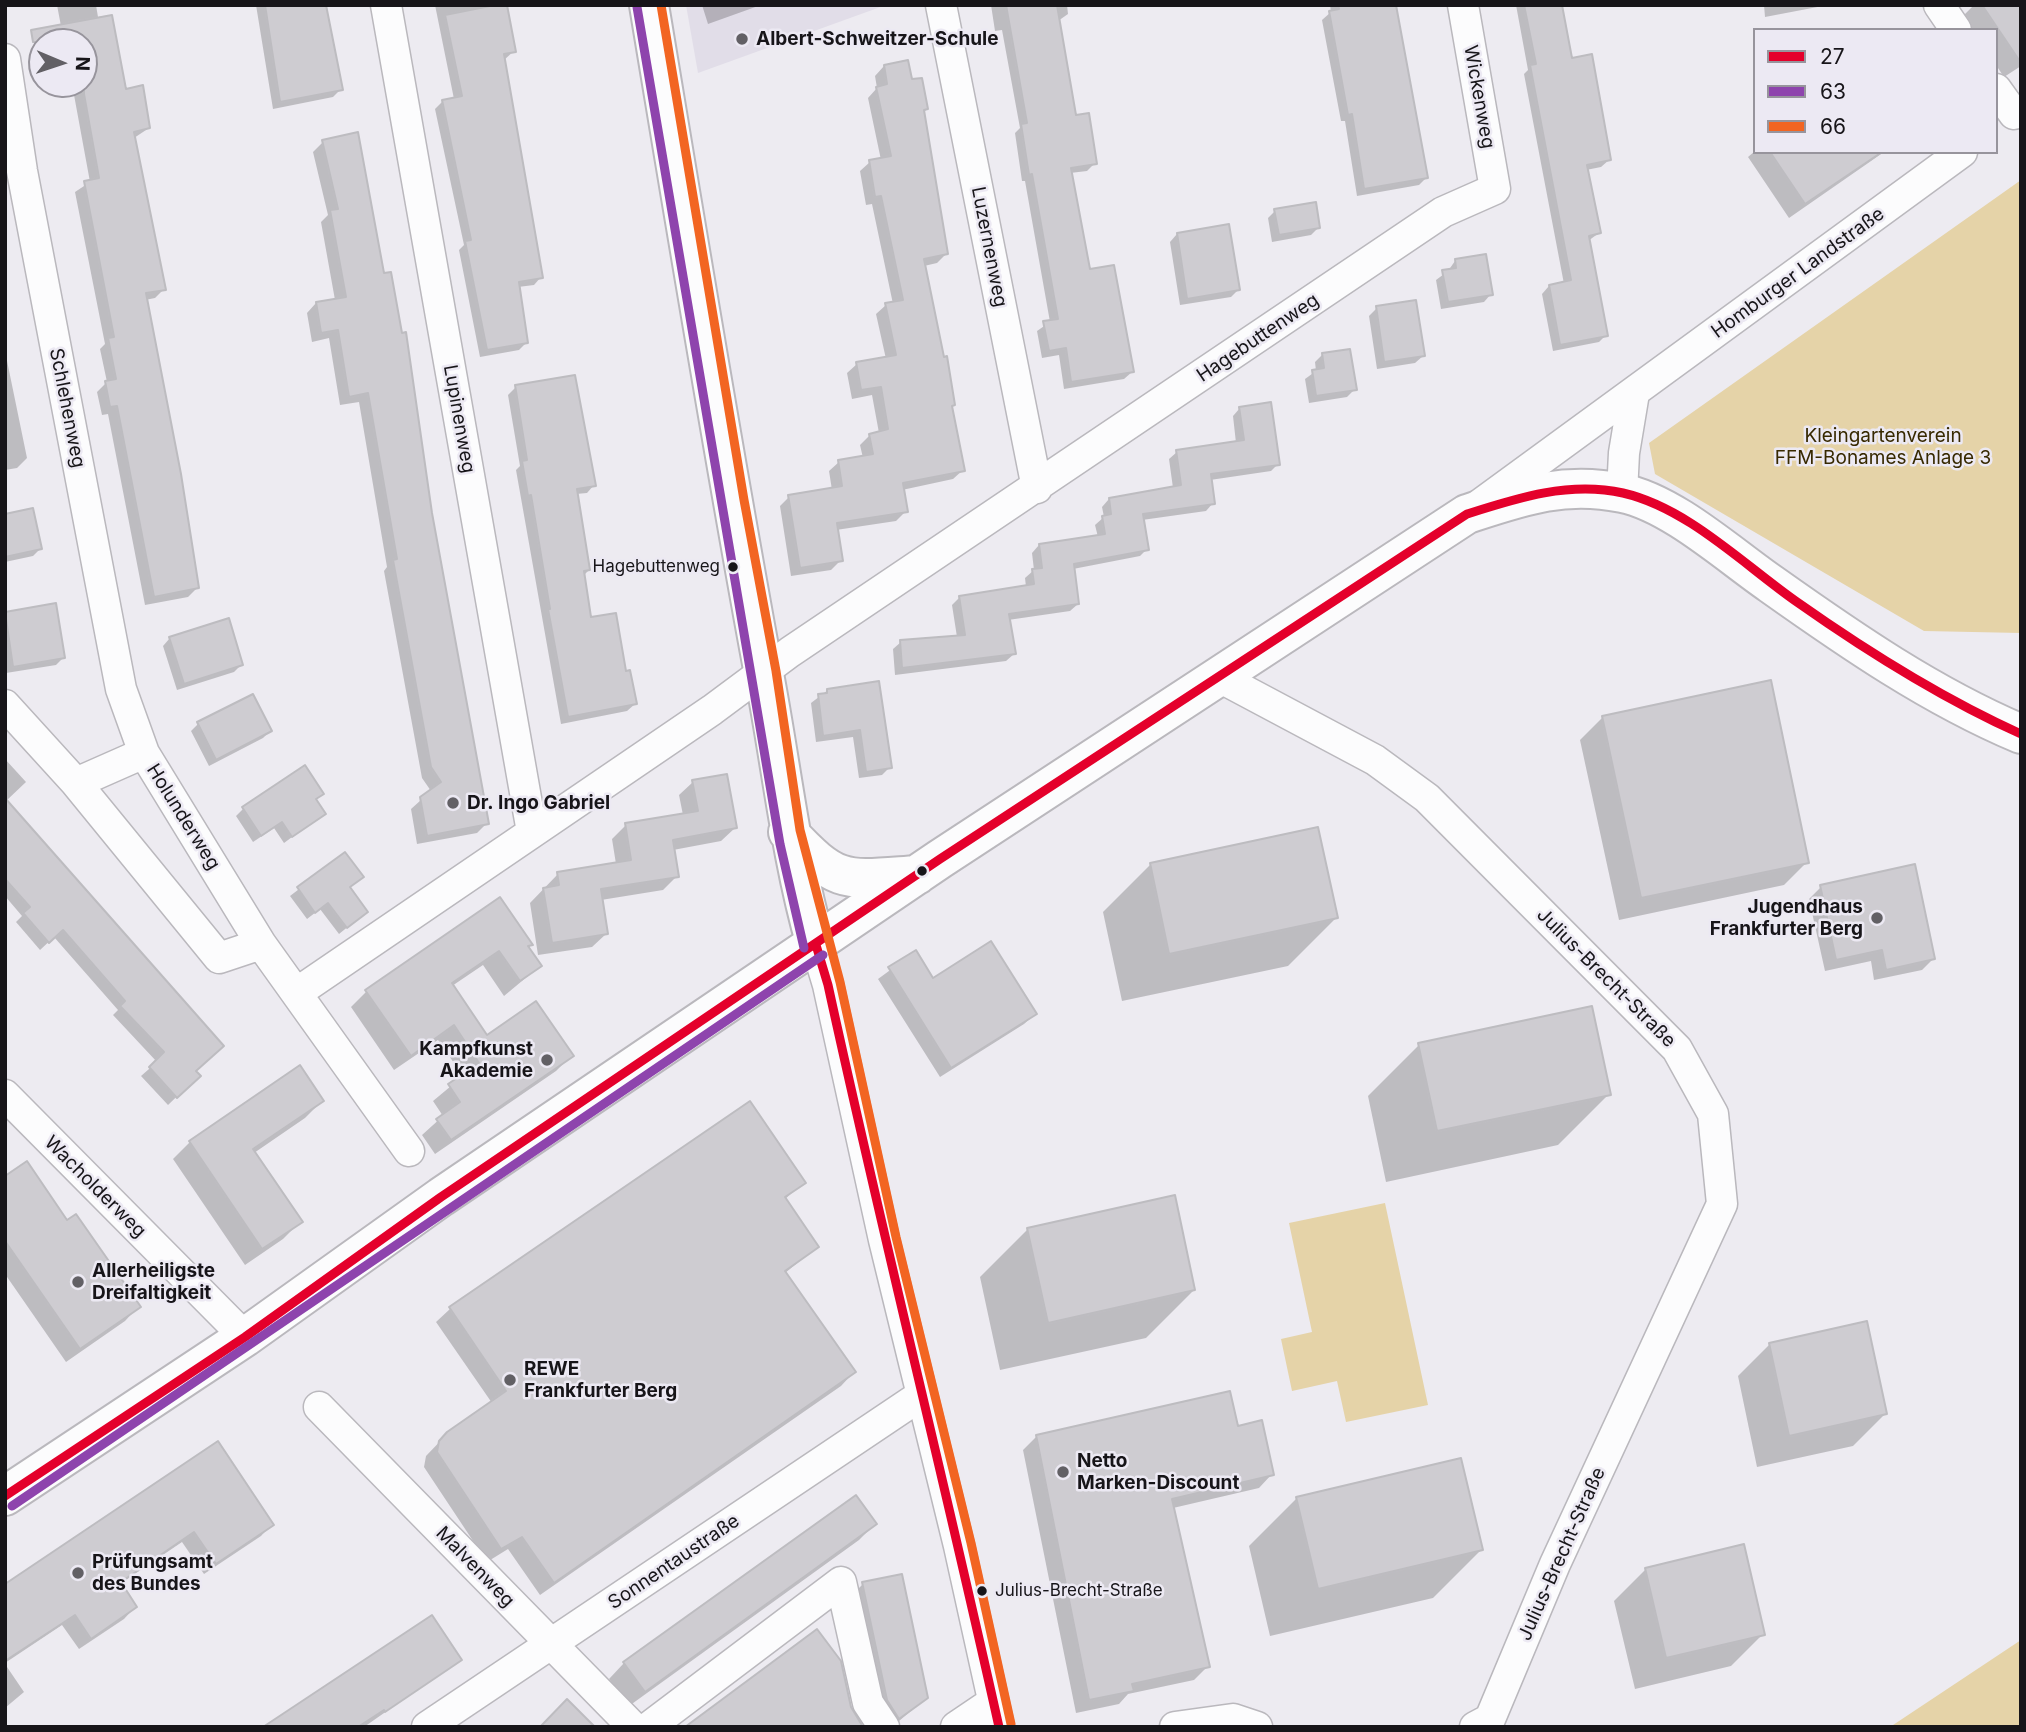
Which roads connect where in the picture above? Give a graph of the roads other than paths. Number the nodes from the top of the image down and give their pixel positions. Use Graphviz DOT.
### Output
graph roads {
  1 [pos="386,5"];
  2 [pos="649,5"];
  3 [pos="941,5"];
  4 [pos="1463,5"];
  5 [pos="1939,5"];
  6 [pos="1955,28"];
  7 [pos="5,59"];
  8 [pos="1998,93"];
  9 [pos="2010,117"];
  10 [pos="1959,154"];
  11 [pos="1495,189"];
  12 [pos="1634,393"];
  13 [pos="1037,488"];
  14 [pos="1622,493"];
  15 [pos="1467,513"];
  16 [pos="764,673"];
  17 [pos="1219,677"];
  18 [pos="5,705"];
  19 [pos="2021,734"];
  20 [pos="144,753"];
  21 [pos="76,783"];
  22 [pos="532,832"];
  23 [pos="788,832"];
  24 [pos="917,875"];
  25 [pos="261,944"];
  26 [pos="816,945"];
  27 [pos="298,992"];
  28 [pos="5,1095"];
  29 [pos="409,1151"];
  30 [pos="245,1336"];
  31 [pos="920,1396"];
  32 [pos="319,1407"];
  33 [pos="5,1496"];
  34 [pos="551,1644"];
  35 [pos="996,1714"];
  36 [pos="1484,1724"];
  37 [pos="427,1727"];
  38 [pos="632,1727"];
  39 [pos="649,1727"];
  40 [pos="884,1727"];
  41 [pos="956,1727"];
  42 [pos="1174,1727"];
  43 [pos="1257,1727"];
  1 -- 22 [label="street, Lupinenweg"];
  2 -- 16 [label="street"];
  3 -- 13 [label="street, Luzernenweg"];
  4 -- 11 [label="street, Wickenweg"];
  5 -- 6 [label="street"];
  7 -- 20 [label="street, Schlehenweg"];
  8 -- 9 [label="street"];
  10 -- 12 [label="street, Homburger Landstraße"];
  11 -- 13 [label="street, Hagebuttenweg"];
  12 -- 14 [label="street"];
  12 -- 15 [label="street, Homburger Landstraße"];
  13 -- 16 [label="street, Hagebuttenweg"];
  14 -- 15 [label="street, Homburger Landstraße"];
  14 -- 19 [label="street, Homburger Landstraße"];
  15 -- 17 [label="street, Homburger Landstraße"];
  16 -- 22 [label="street, Hagebuttenweg"];
  16 -- 23 [label="street"];
  17 -- 24 [label="street, Homburger Landstraße"];
  17 -- 36 [label="street, Julius-Brecht-Straße"];
  18 -- 21 [label="street"];
  20 -- 21 [label="street, Holunderweg"];
  20 -- 25 [label="street, Holunderweg"];
  21 -- 25 [label="street"];
  22 -- 27 [label="street, Hagebuttenweg"];
  23 -- 24 [label="street"];
  23 -- 26 [label="street"];
  24 -- 26 [label="street, Homburger Landstraße"];
  25 -- 27 [label="street, Holunderweg"];
  26 -- 30 [label="street, Homburger Landstraße"];
  26 -- 31 [label="street"];
  27 -- 29 [label="street, Holunderweg"];
  28 -- 30 [label="street, Wacholderweg"];
  30 -- 33 [label="street, Homburger Landstraße"];
  31 -- 34 [label="street, Sonnentaustraße"];
  31 -- 35 [label="street"];
  32 -- 34 [label="street, Malvenweg"];
  34 -- 37 [label="street, Sonnentaustraße"];
  34 -- 38 [label="street, Malvenweg"];
  35 -- 41 [label="street"];
  39 -- 40 [label="street"];
  42 -- 43 [label="street"];
}
